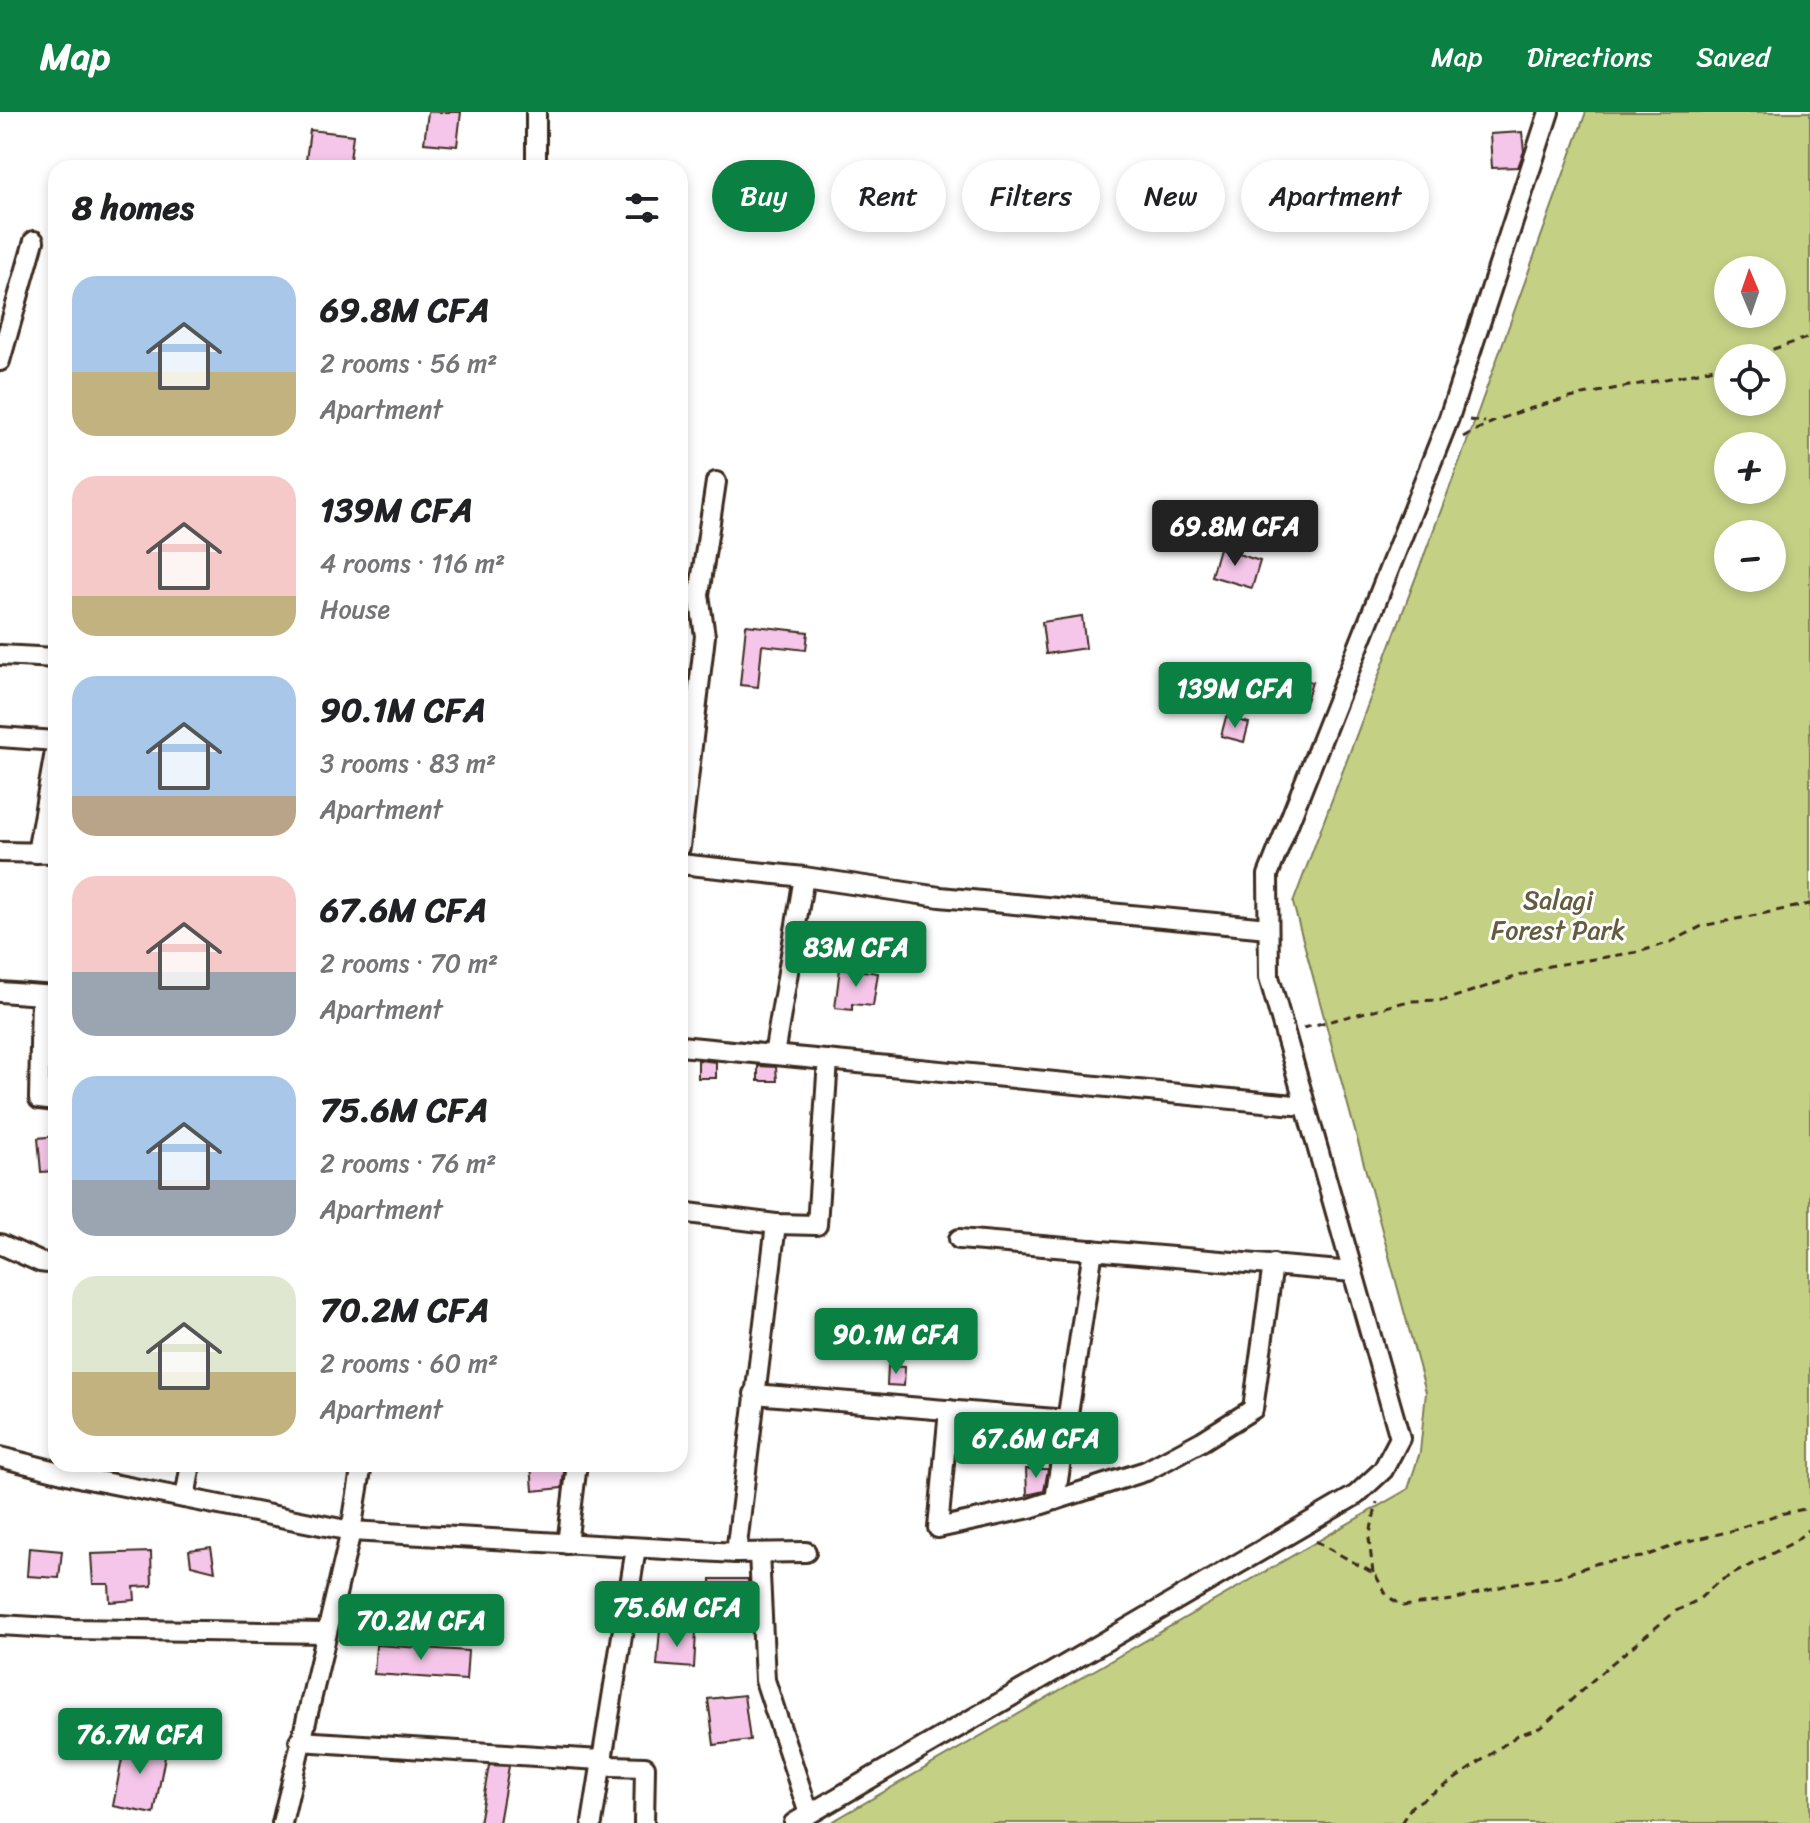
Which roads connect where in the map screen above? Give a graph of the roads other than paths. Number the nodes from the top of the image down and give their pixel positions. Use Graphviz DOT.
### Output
graph roads {
  1 [pos="536,112"];
  2 [pos="1549,112"];
  3 [pos="536,160"];
  4 [pos="34,241"];
  5 [pos="0,361"];
  6 [pos="716,482"];
  7 [pos="0,655"];
  8 [pos="48,658"];
  9 [pos="0,737"];
  10 [pos="48,742"];
  11 [pos="688,779"];
  12 [pos="48,789"];
  13 [pos="0,852"];
  14 [pos="37,853"];
  15 [pos="48,853"];
  16 [pos="688,865"];
  17 [pos="804,877"];
  18 [pos="1268,928"];
  19 [pos="0,992"];
  20 [pos="48,995"];
  21 [pos="688,1047"];
  22 [pos="774,1055"];
  23 [pos="828,1060"];
  24 [pos="48,1100"];
  25 [pos="1305,1106"];
  26 [pos="688,1213"];
  27 [pos="776,1224"];
  28 [pos="959,1239"];
  29 [pos="0,1244"];
  30 [pos="1093,1250"];
  31 [pos="48,1263"];
  32 [pos="1273,1264"];
  33 [pos="1353,1272"];
  34 [pos="754,1394"];
  35 [pos="949,1410"];
  36 [pos="1067,1420"];
  37 [pos="0,1457"];
  38 [pos="48,1469"];
  39 [pos="59,1472"];
  40 [pos="190,1472"];
  41 [pos="361,1472"];
  42 [pos="576,1472"];
  43 [pos="185,1498"];
  44 [pos="1055,1500"];
  45 [pos="351,1531"];
  46 [pos="567,1544"];
  47 [pos="636,1548"];
  48 [pos="806,1552"];
  49 [pos="736,1553"];
  50 [pos="759,1553"];
  51 [pos="0,1625"];
  52 [pos="326,1633"];
  53 [pos="299,1741"];
  54 [pos="600,1760"];
  55 [pos="802,1819"];
  56 [pos="282,1823"];
  57 [pos="592,1823"];
  58 [pos="644,1823"];
  1 -- 3 [label="street"];
  2 -- 18 [label="street"];
  4 -- 5 [label="street"];
  6 -- 11 [label="street"];
  7 -- 8 [label="street"];
  9 -- 10 [label="street"];
  12 -- 14 [label="street"];
  13 -- 14 [label="street"];
  14 -- 15 [label="street"];
  16 -- 17 [label="street"];
  17 -- 18 [label="street"];
  17 -- 22 [label="street"];
  18 -- 25 [label="street"];
  19 -- 20 [label="street"];
  20 -- 24 [label="street"];
  21 -- 22 [label="street"];
  22 -- 23 [label="street"];
  23 -- 25 [label="street"];
  23 -- 27 [label="street"];
  25 -- 33 [label="street"];
  26 -- 27 [label="street"];
  27 -- 34 [label="street"];
  28 -- 30 [label="street"];
  29 -- 31 [label="street"];
  30 -- 32 [label="street"];
  30 -- 36 [label="street"];
  32 -- 33 [label="street"];
  32 -- 44 [label="street"];
  33 -- 55 [label="street"];
  34 -- 35 [label="street"];
  34 -- 49 [label="street"];
  35 -- 36 [label="street"];
  35 -- 44 [label="street"];
  36 -- 44 [label="street"];
  37 -- 38 [label="street"];
  39 -- 43 [label="street"];
  40 -- 43 [label="street"];
  41 -- 45 [label="street"];
  42 -- 46 [label="street"];
  43 -- 45 [label="street"];
  45 -- 46 [label="street"];
  45 -- 52 [label="street"];
  46 -- 47 [label="street"];
  47 -- 49 [label="street"];
  47 -- 54 [label="street"];
  48 -- 50 [label="street"];
  49 -- 50 [label="street"];
  50 -- 55 [label="street"];
  51 -- 52 [label="street"];
  52 -- 53 [label="street"];
  53 -- 54 [label="street"];
  53 -- 56 [label="street"];
  54 -- 57 [label="street"];
  54 -- 58 [label="street"];
}
